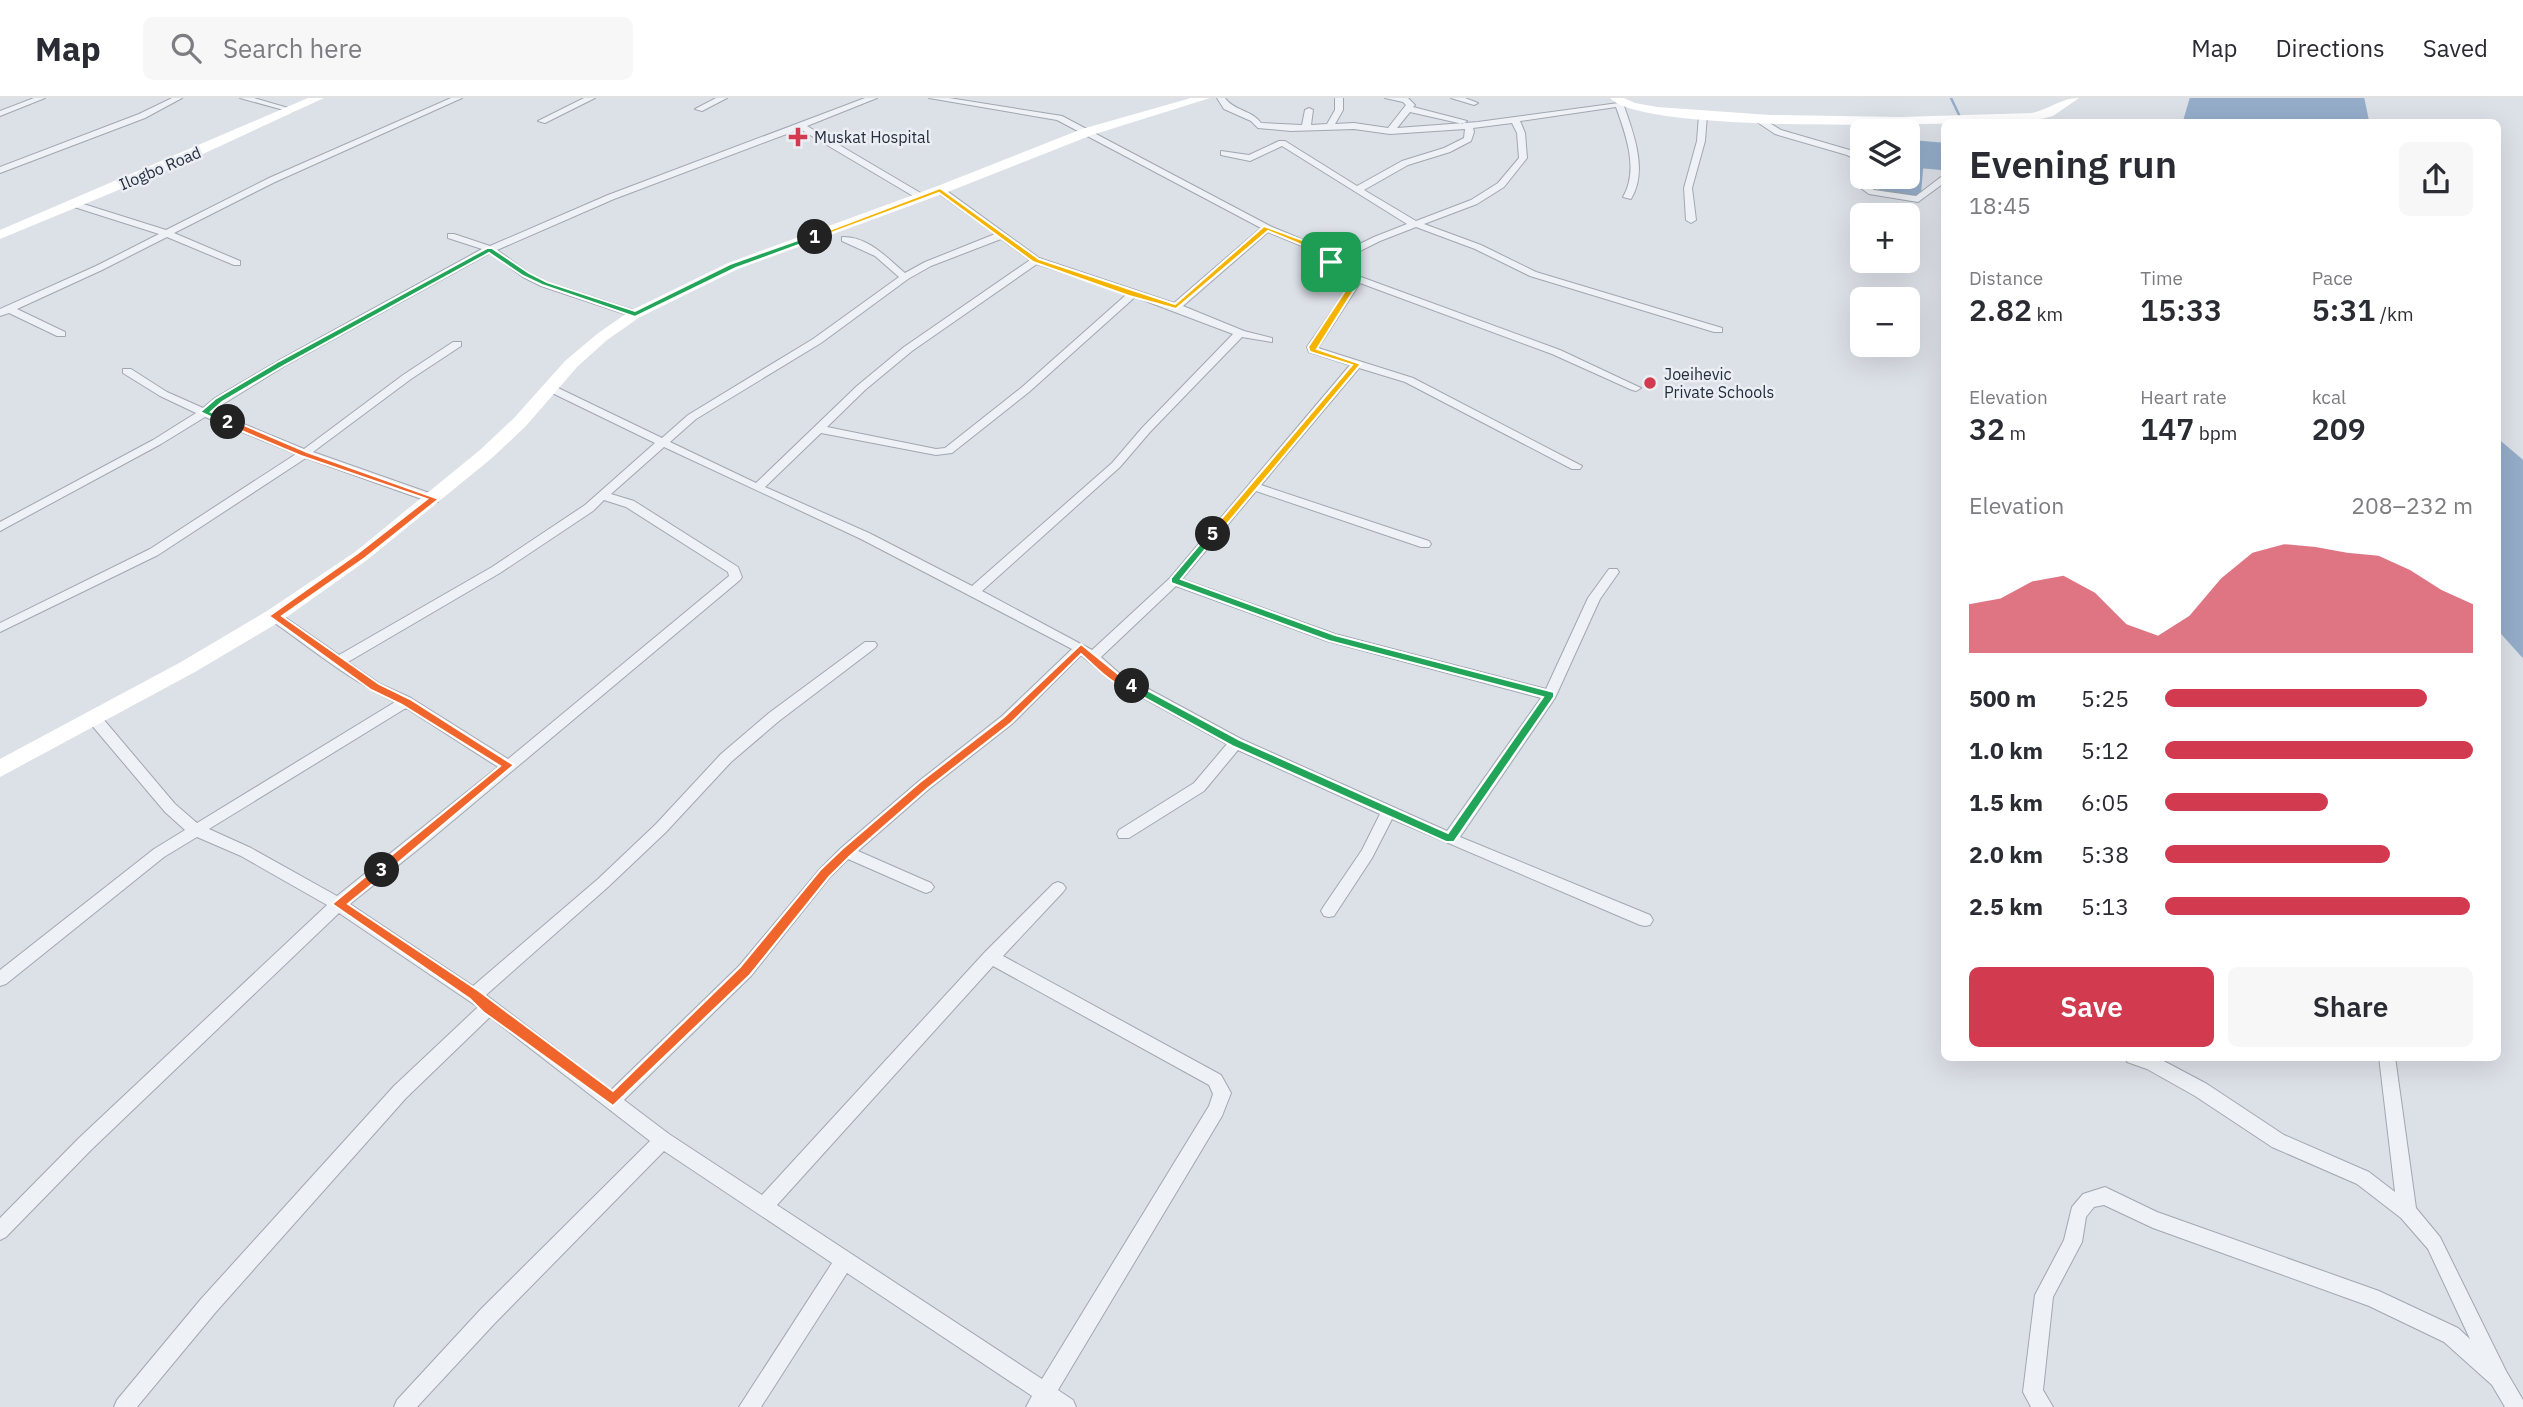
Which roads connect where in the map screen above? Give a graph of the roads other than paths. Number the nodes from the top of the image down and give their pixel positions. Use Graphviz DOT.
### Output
graph roads {
  1 [pos="41,98"];
  2 [pos="178,98"];
  3 [pos="244,98"];
  4 [pos="318,98"];
  5 [pos="458,98"];
  6 [pos="591,98"];
  7 [pos="723,98"];
  8 [pos="873,98"];
  9 [pos="933,98"];
  10 [pos="980,98"];
  11 [pos="1203,98"];
  12 [pos="1221,98"];
  13 [pos="1339,98"];
  14 [pos="1389,98"];
  15 [pos="1455,98"];
  16 [pos="2073,98"];
  17 [pos="1619,102"];
  18 [pos="1474,103"];
  19 [pos="973,105"];
  20 [pos="1410,109"];
  21 [pos="291,110"];
  22 [pos="699,110"];
  23 [pos="1310,110"];
  24 [pos="0,114"];
  25 [pos="1703,115"];
  26 [pos="1757,118"];
  27 [pos="1515,119"];
  28 [pos="542,121"];
  29 [pos="800,125"];
  30 [pos="1473,125"];
  31 [pos="1330,126"];
  32 [pos="1306,127"];
  33 [pos="1390,131"];
  34 [pos="1087,132"];
  35 [pos="1224,153"];
  36 [pos="1850,153"];
  37 [pos="0,170"];
  38 [pos="1941,181"];
  39 [pos="1867,189"];
  40 [pos="940,190"];
  41 [pos="1357,190"];
  42 [pos="921,197"];
  43 [pos="1628,197"];
  44 [pos="74,204"];
  45 [pos="1691,220"];
  46 [pos="1417,224"];
  47 [pos="1267,228"];
  48 [pos="168,233"];
  49 [pos="0,235"];
  50 [pos="451,236"];
  51 [pos="1002,236"];
  52 [pos="845,239"];
  53 [pos="490,249"];
  54 [pos="1036,260"];
  55 [pos="1331,262"];
  56 [pos="237,263"];
  57 [pos="905,277"];
  58 [pos="1357,279"];
  59 [pos="1132,294"];
  60 [pos="1176,307"];
  61 [pos="4,311"];
  62 [pos="635,314"];
  63 [pos="1718,330"];
  64 [pos="1240,332"];
  65 [pos="61,334"];
  66 [pos="1268,340"];
  67 [pos="457,344"];
  68 [pos="1357,364"];
  69 [pos="127,371"];
  70 [pos="550,388"];
  71 [pos="1636,388"];
  72 [pos="205,412"];
  73 [pos="819,429"];
  74 [pos="664,443"];
  75 [pos="304,454"];
  76 [pos="1576,466"];
  77 [pos="1254,486"];
  78 [pos="757,488"];
  79 [pos="602,495"];
  80 [pos="434,499"];
  81 [pos="0,527"];
  82 [pos="1425,544"];
  83 [pos="1613,572"];
  84 [pos="1174,581"];
  85 [pos="973,592"];
  86 [pos="274,616"];
  87 [pos="0,628"];
  88 [pos="870,645"];
  89 [pos="1087,652"];
  90 [pos="337,662"];
  91 [pos="1550,695"];
  92 [pos="406,702"];
  93 [pos="94,718"];
  94 [pos="1236,743"];
  95 [pos="508,765"];
  96 [pos="0,768"];
  97 [pos="1389,811"];
  98 [pos="194,829"];
  99 [pos="1124,834"];
  100 [pos="1450,839"];
  101 [pos="846,852"];
  102 [pos="926,887"];
  103 [pos="1058,888"];
  104 [pos="338,904"];
  105 [pos="1329,911"];
  106 [pos="1644,920"];
  107 [pos="991,957"];
  108 [pos="0,979"];
  109 [pos="474,995"];
  110 [pos="488,1008"];
  111 [pos="2154,1061"];
  112 [pos="2387,1061"];
  113 [pos="613,1100"];
  114 [pos="663,1140"];
  115 [pos="765,1205"];
  116 [pos="2406,1212"];
  117 [pos="0,1231"];
  118 [pos="843,1262"];
  119 [pos="2499,1378"];
  120 [pos="1039,1400"];
  121 [pos="124,1407"];
  122 [pos="404,1407"];
  123 [pos="749,1407"];
  124 [pos="1066,1407"];
  125 [pos="2043,1407"];
  126 [pos="2516,1407"];
  1 -- 24 [label="street"];
  2 -- 37 [label="street"];
  3 -- 21 [label="street"];
  4 -- 21 [label="main road, Ilogbo Road"];
  5 -- 48 [label="street"];
  6 -- 28 [label="street"];
  7 -- 22 [label="street"];
  8 -- 29 [label="street"];
  9 -- 19 [label="street"];
  10 -- 19 [label="street"];
  11 -- 34 [label="main road"];
  12 -- 32 [label="street"];
  13 -- 31 [label="street"];
  14 -- 20 [label="street"];
  15 -- 18 [label="street"];
  16 -- 26 [label="main road"];
  17 -- 25 [label="main road"];
  17 -- 27 [label="street"];
  17 -- 43 [label="street"];
  19 -- 34 [label="street"];
  20 -- 30 [label="street"];
  20 -- 33 [label="street"];
  21 -- 44 [label="main road, Ilogbo Road"];
  23 -- 32 [label="street"];
  25 -- 26 [label="main road"];
  25 -- 45 [label="street"];
  26 -- 36 [label="street"];
  27 -- 30 [label="street"];
  27 -- 46 [label="street"];
  29 -- 42 [label="street"];
  29 -- 53 [label="street"];
  30 -- 33 [label="street"];
  30 -- 41 [label="street"];
  31 -- 32 [label="street"];
  31 -- 33 [label="street"];
  34 -- 40 [label="main road"];
  34 -- 47 [label="street"];
  35 -- 41 [label="street"];
  38 -- 39 [label="street"];
  40 -- 42 [label="main road"];
  40 -- 51 [label="street"];
  41 -- 46 [label="street"];
  42 -- 62 [label="main road"];
  44 -- 48 [label="street"];
  44 -- 49 [label="main road, Ilogbo Road"];
  46 -- 55 [label="street"];
  46 -- 63 [label="street"];
  47 -- 55 [label="street"];
  47 -- 60 [label="street"];
  48 -- 56 [label="street"];
  48 -- 61 [label="street"];
  50 -- 53 [label="street"];
  51 -- 54 [label="street"];
  51 -- 57 [label="street"];
  52 -- 57 [label="street"];
  53 -- 62 [label="street"];
  53 -- 72 [label="street"];
  54 -- 59 [label="street"];
  54 -- 73 [label="street"];
  55 -- 58 [label="street"];
  57 -- 74 [label="street"];
  58 -- 68 [label="street"];
  58 -- 71 [label="street"];
  59 -- 60 [label="street"];
  59 -- 73 [label="street"];
  60 -- 64 [label="street"];
  61 -- 65 [label="street"];
  62 -- 70 [label="main road"];
  64 -- 66 [label="street"];
  64 -- 85 [label="street"];
  67 -- 75 [label="street"];
  68 -- 76 [label="street"];
  68 -- 77 [label="street"];
  69 -- 72 [label="street"];
  70 -- 74 [label="street"];
  70 -- 80 [label="main road"];
  72 -- 75 [label="street"];
  72 -- 81 [label="street"];
  73 -- 78 [label="street"];
  74 -- 78 [label="street"];
  74 -- 79 [label="street"];
  75 -- 80 [label="street"];
  75 -- 87 [label="street"];
  77 -- 82 [label="street"];
  77 -- 84 [label="street"];
  78 -- 85 [label="street"];
  79 -- 90 [label="street"];
  79 -- 95 [label="street"];
  80 -- 86 [label="main road"];
  83 -- 91 [label="street"];
  84 -- 89 [label="street"];
  84 -- 91 [label="street"];
  85 -- 89 [label="street"];
  86 -- 90 [label="street"];
  86 -- 93 [label="main road"];
  88 -- 109 [label="street"];
  89 -- 94 [label="street"];
  89 -- 101 [label="street"];
  90 -- 92 [label="street"];
  91 -- 100 [label="street"];
  92 -- 95 [label="street"];
  92 -- 98 [label="street"];
  93 -- 96 [label="main road"];
  93 -- 98 [label="street"];
  94 -- 97 [label="street"];
  94 -- 99 [label="street"];
  95 -- 104 [label="street"];
  97 -- 100 [label="street"];
  97 -- 105 [label="street"];
  98 -- 104 [label="street"];
  98 -- 108 [label="street"];
  100 -- 106 [label="street"];
  101 -- 102 [label="street"];
  101 -- 113 [label="street"];
  103 -- 107 [label="street"];
  104 -- 109 [label="street"];
  104 -- 117 [label="street"];
  107 -- 115 [label="street"];
  107 -- 120 [label="street"];
  109 -- 110 [label="street"];
  110 -- 113 [label="street"];
  110 -- 121 [label="street"];
  111 -- 116 [label="street"];
  112 -- 116 [label="street"];
  113 -- 114 [label="street"];
  114 -- 115 [label="street"];
  114 -- 122 [label="street"];
  115 -- 118 [label="street"];
  116 -- 119 [label="street"];
  118 -- 120 [label="street"];
  118 -- 123 [label="street"];
  119 -- 125 [label="street"];
  119 -- 126 [label="street"];
  120 -- 124 [label="street"];
}
